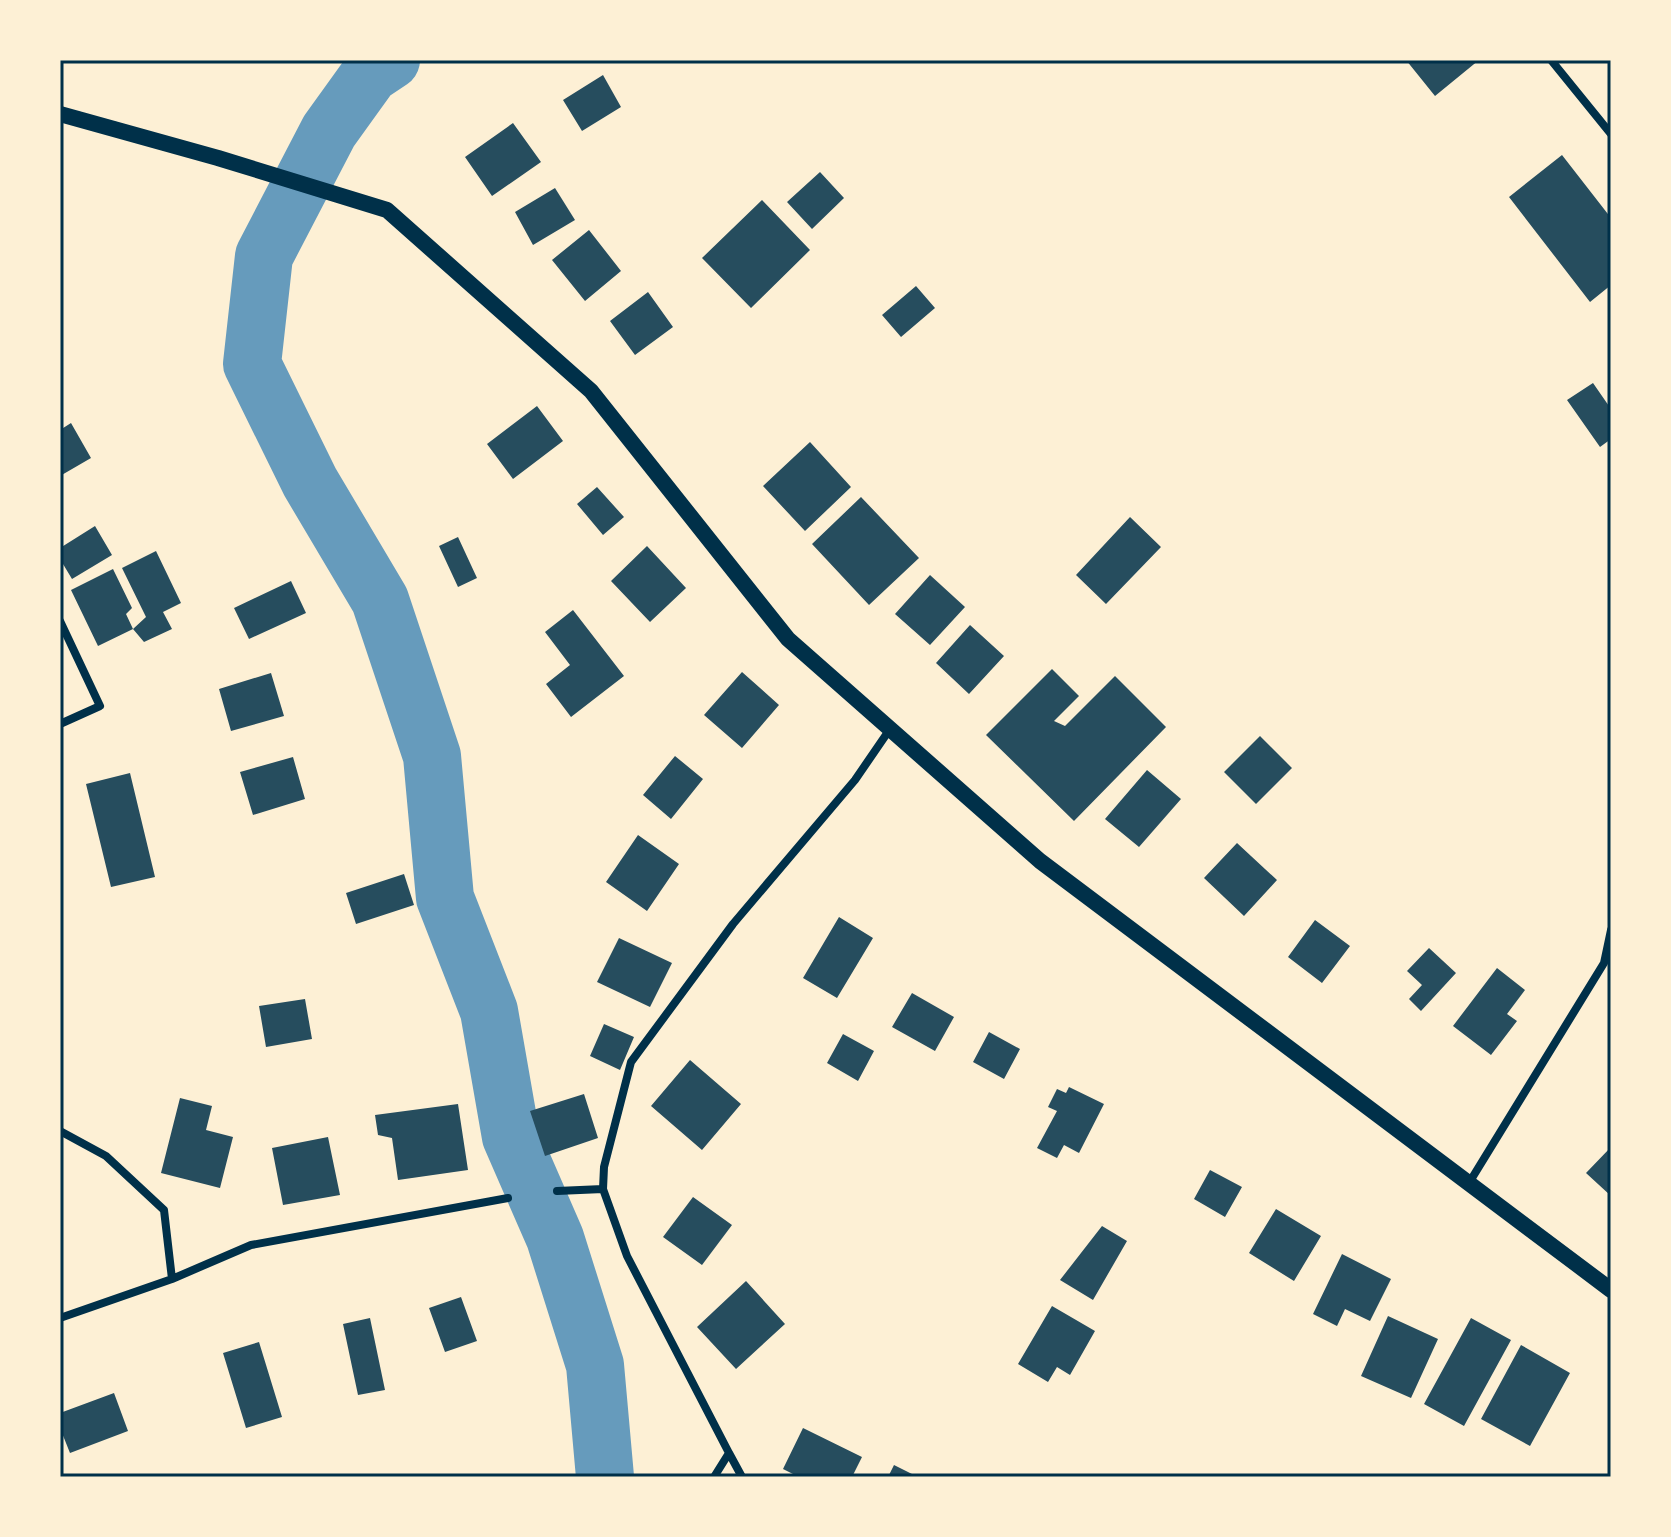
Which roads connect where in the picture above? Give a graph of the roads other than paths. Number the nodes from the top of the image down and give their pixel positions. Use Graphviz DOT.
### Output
graph roads {
  1 [pos="1551,60"];
  2 [pos="60,114"];
  3 [pos="1611,134"];
  4 [pos="60,621"];
  5 [pos="60,724"];
  6 [pos="890,728"];
  7 [pos="1611,930"];
  8 [pos="60,1131"];
  9 [pos="1469,1183"];
  10 [pos="603,1189"];
  11 [pos="557,1191"];
  12 [pos="508,1198"];
  13 [pos="172,1279"];
  14 [pos="1611,1290"];
  15 [pos="60,1318"];
  16 [pos="729,1453"];
  17 [pos="714,1477"];
  18 [pos="742,1477"];
  1 -- 3 [label="street"];
  2 -- 6 [label="main road"];
  4 -- 5 [label="street"];
  6 -- 9 [label="main road"];
  6 -- 10 [label="street"];
  7 -- 9 [label="street"];
  8 -- 13 [label="street"];
  9 -- 14 [label="main road"];
  10 -- 11 [label="street"];
  10 -- 16 [label="street"];
  12 -- 13 [label="street"];
  13 -- 15 [label="street"];
  16 -- 17 [label="street"];
  16 -- 18 [label="street"];
}
